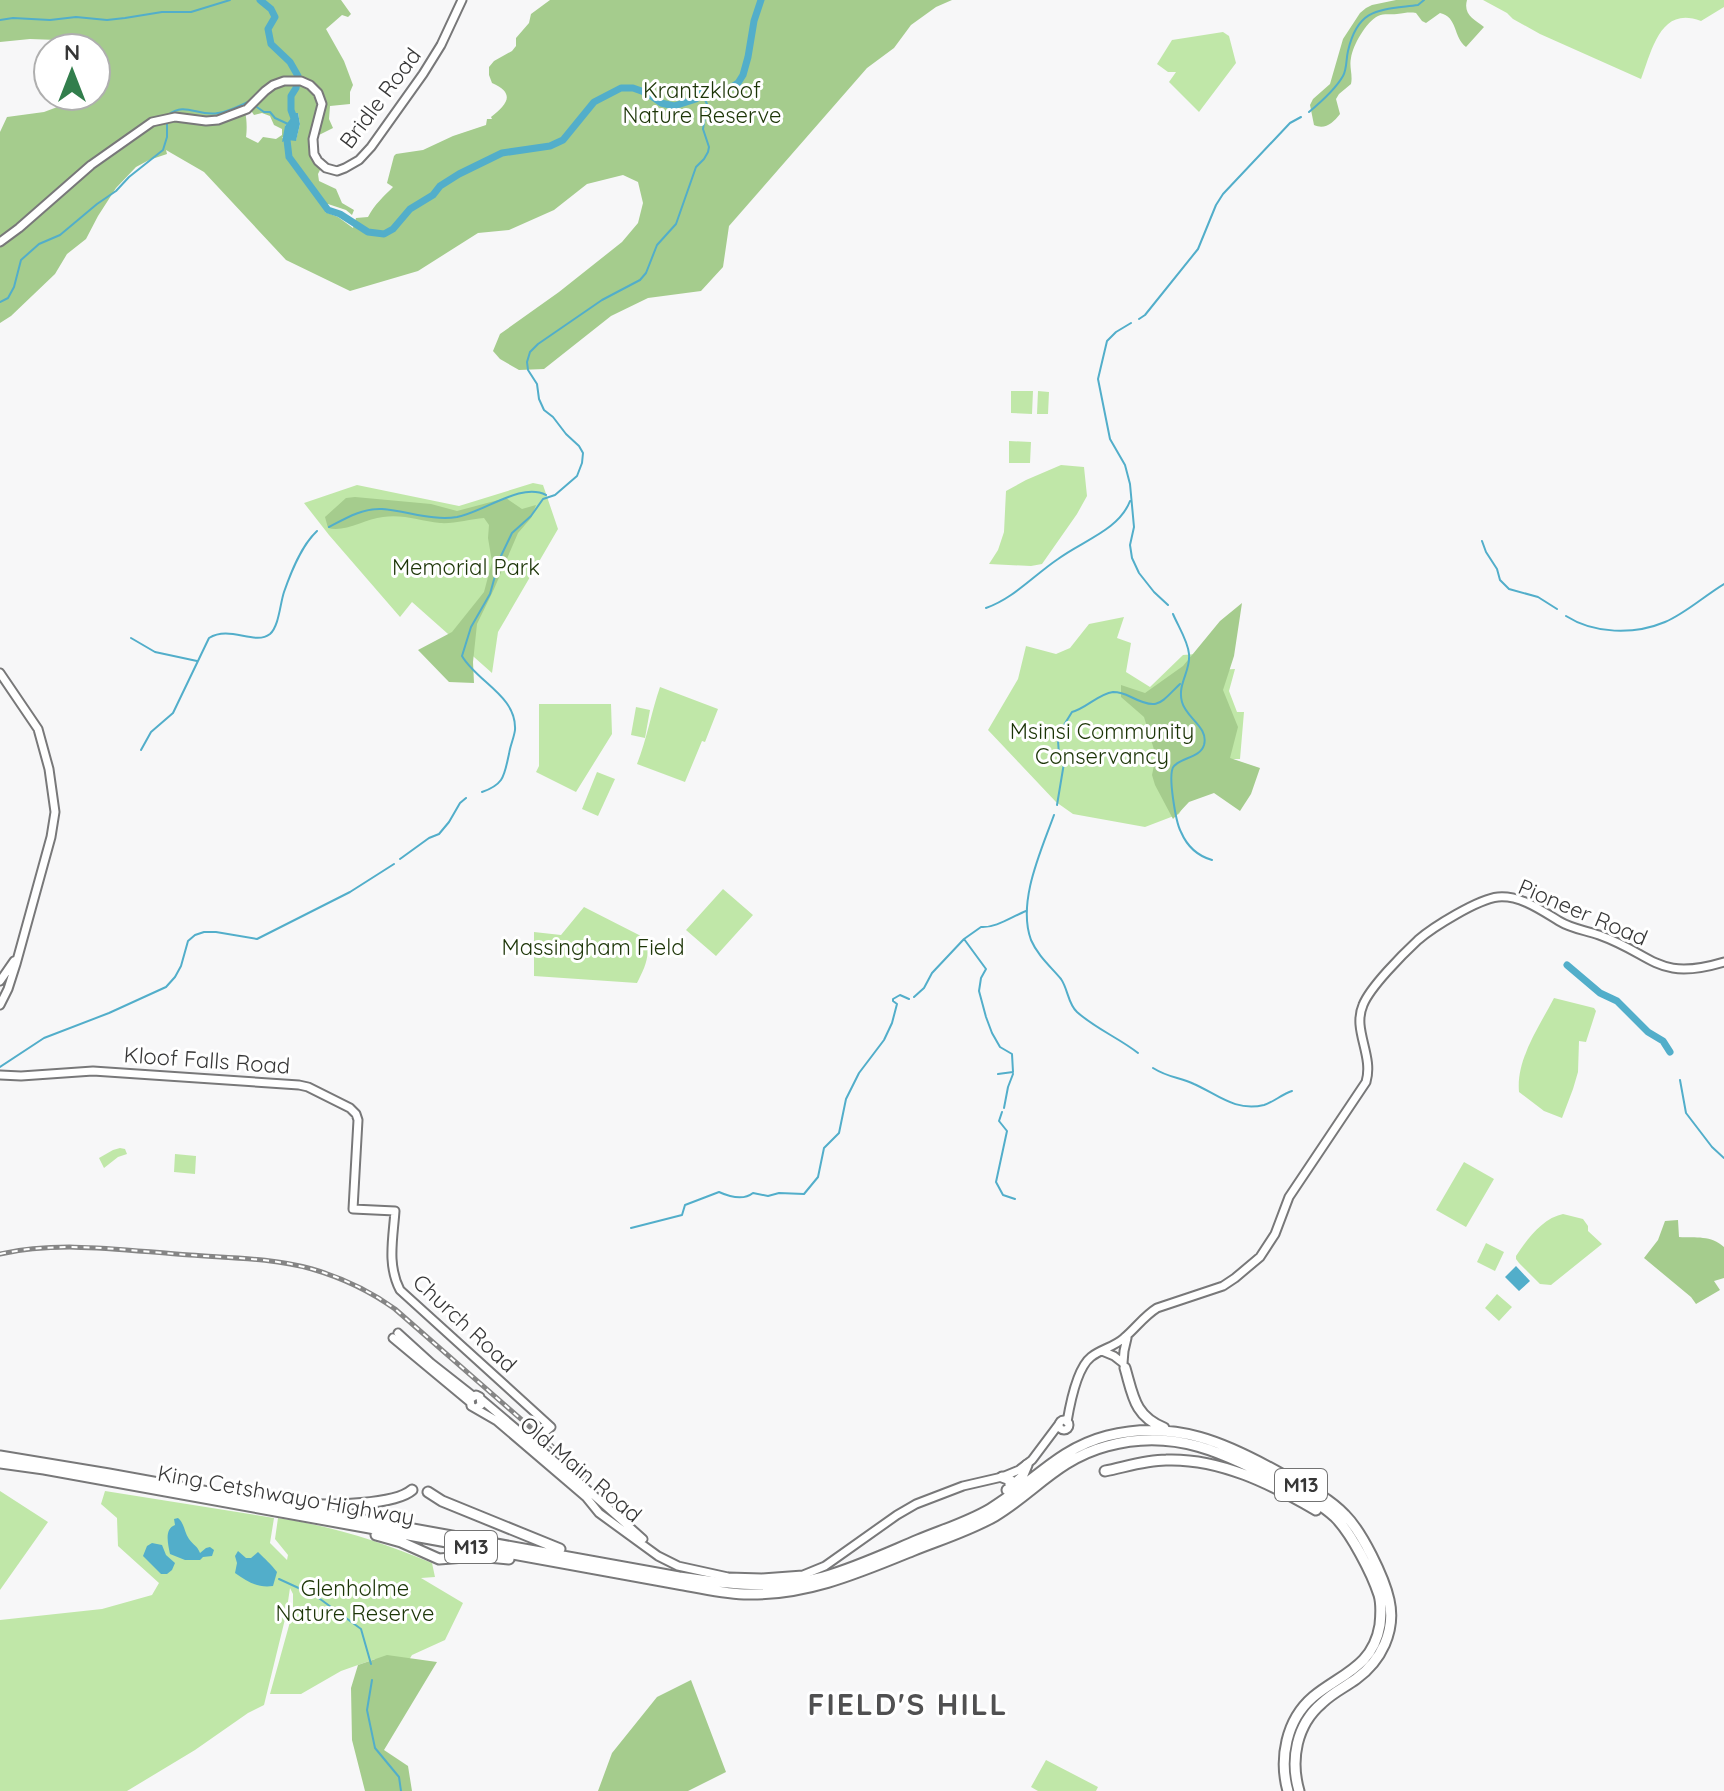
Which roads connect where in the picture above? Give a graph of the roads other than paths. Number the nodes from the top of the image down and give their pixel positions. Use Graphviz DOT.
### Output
graph roads {
  1 [pos="462,0"];
  2 [pos="0,242"];
  3 [pos="0,673"];
  4 [pos="18,956"];
  5 [pos="1724,962"];
  6 [pos="0,978"];
  7 [pos="0,1005"];
  8 [pos="0,1075"];
  9 [pos="385,1211"];
  10 [pos="393,1228"];
  11 [pos="1129,1334"];
  12 [pos="396,1335"];
  13 [pos="1116,1345"];
  14 [pos="1102,1351"];
  15 [pos="1124,1366"];
  16 [pos="473,1402"];
  17 [pos="1179,1432"];
  18 [pos="540,1444"];
  19 [pos="1076,1447"];
  20 [pos="0,1456"];
  21 [pos="0,1463"];
  22 [pos="1027,1465"];
  23 [pos="1105,1471"];
  24 [pos="1002,1477"];
  25 [pos="1010,1488"];
  26 [pos="412,1490"];
  27 [pos="428,1492"];
  28 [pos="243,1498"];
  29 [pos="606,1506"];
  30 [pos="988,1506"];
  31 [pos="615,1514"];
  32 [pos="601,1515"];
  33 [pos="315,1518"];
  34 [pos="960,1523"];
  35 [pos="612,1524"];
  36 [pos="1354,1544"];
  37 [pos="454,1557"];
  38 [pos="662,1557"];
  39 [pos="589,1560"];
  40 [pos="558,1563"];
  41 [pos="444,1565"];
  42 [pos="1288,1791"];
  43 [pos="1299,1791"];
  1 -- 2 [label="main road, Bridle Road"];
  3 -- 4 [label="main road"];
  4 -- 6 [label="main road"];
  4 -- 7 [label="main road"];
  5 -- 11 [label="main road, Pioneer Road"];
  8 -- 9 [label="main road, Kloof Falls Road"];
  9 -- 10 [label="main road"];
  9 -- 10 [label="main road, Church Road"];
  10 -- 18 [label="main road, Church Road, bridge"];
  11 -- 13 [label="main road, Pioneer Road"];
  11 -- 15 [label="main road"];
  12 -- 16 [label="main road, Old Main Road"];
  13 -- 14 [label="main road, Pioneer Road"];
  13 -- 15 [label="main road"];
  14 -- 15 [label="main road"];
  14 -- 22 [label="main road, Old Main Road"];
  15 -- 17 [label="highway"];
  16 -- 18 [label="main road, Old Main Road, bridge"];
  16 -- 32 [label="main road, Old Main Road"];
  17 -- 19 [label="highway, King Cetshwayo Highway / M13"];
  17 -- 43 [label="highway, King Cetshwayo Highway / M13"];
  18 -- 29 [label="main road, Old Main Road"];
  19 -- 30 [label="highway, King Cetshwayo Highway / M13"];
  19 -- 34 [label="highway, King Cetshwayo Highway / M13"];
  20 -- 28 [label="highway, King Cetshwayo Highway / M13"];
  21 -- 33 [label="highway, King Cetshwayo Highway / M13"];
  22 -- 24 [label="main road, Old Main Road"];
  22 -- 25 [label="highway"];
  23 -- 36 [label="highway"];
  24 -- 25 [label="highway"];
  24 -- 38 [label="main road, Old Main Road"];
  25 -- 30 [label="highway"];
  26 -- 28 [label="highway"];
  27 -- 39 [label="highway"];
  28 -- 39 [label="highway, King Cetshwayo Highway / M13"];
  29 -- 31 [label="main road, Old Main Road"];
  29 -- 32 [label="main road"];
  30 -- 34 [label="highway, King Cetshwayo Highway / M13"];
  31 -- 35 [label="main road"];
  31 -- 38 [label="main road, Old Main Road"];
  32 -- 35 [label="main road, Old Main Road"];
  33 -- 37 [label="highway"];
  33 -- 40 [label="highway, King Cetshwayo Highway / M13"];
  34 -- 39 [label="highway, King Cetshwayo Highway / M13"];
  35 -- 38 [label="main road, Old Main Road"];
  36 -- 40 [label="highway, King Cetshwayo Highway / M13"];
  36 -- 42 [label="highway, King Cetshwayo Highway / M13"];
  37 -- 40 [label="highway"];
  37 -- 41 [label="highway"];
}
